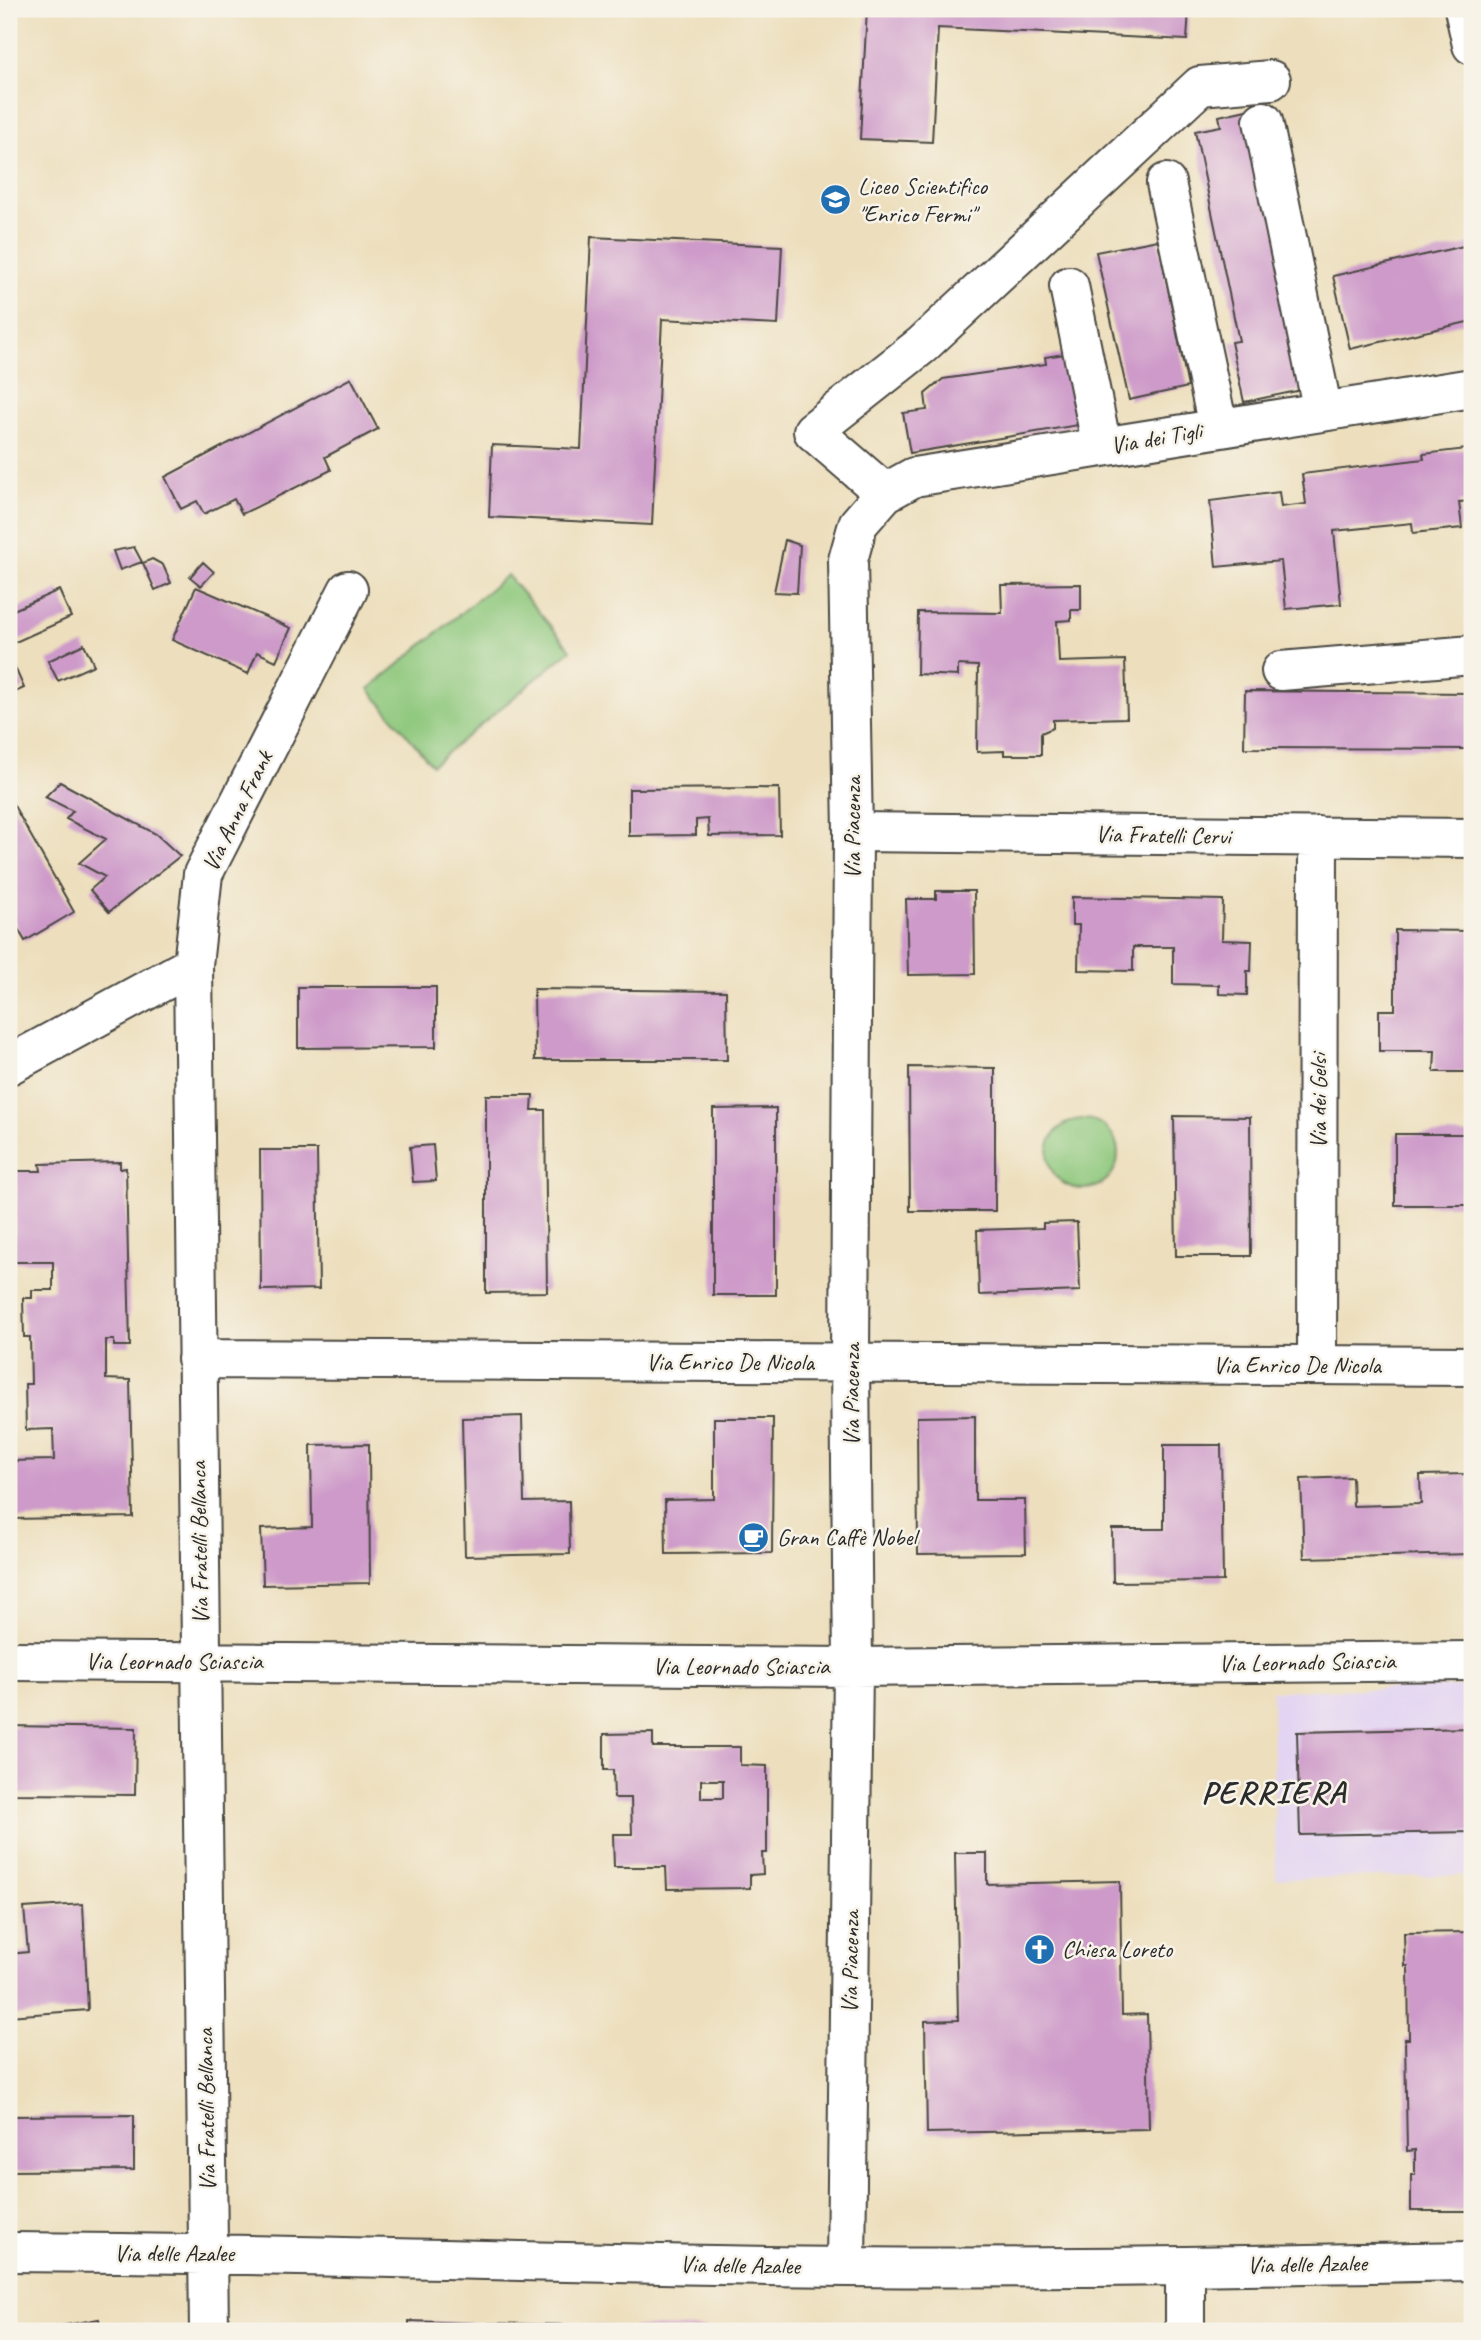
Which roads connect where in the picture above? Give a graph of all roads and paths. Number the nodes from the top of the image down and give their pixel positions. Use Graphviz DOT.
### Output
graph roads {
  1 [pos="1464,9"];
  2 [pos="1472,45"];
  3 [pos="1270,80"];
  4 [pos="1263,121"];
  5 [pos="1166,183"];
  6 [pos="1069,286"];
  7 [pos="1472,388"];
  8 [pos="1322,412"];
  9 [pos="1218,427"];
  10 [pos="1102,447"];
  11 [pos="885,493"];
  12 [pos="858,524"];
  13 [pos="348,590"];
  14 [pos="1472,654"];
  15 [pos="1280,671"];
  16 [pos="853,832"];
  17 [pos="1318,836"];
  18 [pos="1472,838"];
  19 [pos="193,965"];
  20 [pos="9,1065"];
  21 [pos="197,1359"];
  22 [pos="850,1363"];
  23 [pos="1317,1365"];
  24 [pos="1472,1366"];
  25 [pos="9,1661"];
  26 [pos="201,1661"];
  27 [pos="1472,1661"];
  28 [pos="853,1667"];
  29 [pos="9,2252"];
  30 [pos="208,2253"];
  31 [pos="1472,2261"];
  32 [pos="1185,2266"];
  33 [pos="846,2267"];
  34 [pos="209,2331"];
  35 [pos="1185,2331"];
  1 -- 2 [label="street"];
  3 -- 11 [label="street"];
  4 -- 8 [label="street"];
  5 -- 9 [label="street"];
  6 -- 10 [label="street"];
  7 -- 8 [label="street, Via dei Tigli"];
  8 -- 9 [label="street, Via dei Tigli"];
  9 -- 10 [label="street, Via dei Tigli"];
  10 -- 11 [label="street, Via dei Tigli"];
  11 -- 12 [label="street, Via dei Tigli"];
  12 -- 16 [label="street, Via Piacenza"];
  13 -- 19 [label="street, Via Anna Frank"];
  14 -- 15 [label="street"];
  16 -- 17 [label="street, Via Fratelli Cervi"];
  16 -- 22 [label="street, Via Piacenza"];
  17 -- 18 [label="street, Via Fratelli Cervi"];
  17 -- 23 [label="street, Via dei Gelsi"];
  19 -- 20 [label="street"];
  19 -- 21 [label="street, Via Fratelli Bellanca"];
  21 -- 22 [label="street, Via Enrico De Nicola"];
  21 -- 26 [label="street, Via Fratelli Bellanca"];
  22 -- 23 [label="street, Via Enrico De Nicola"];
  22 -- 28 [label="street, Via Piacenza"];
  23 -- 24 [label="street, Via Enrico De Nicola"];
  25 -- 26 [label="street, Via Leornado Sciascia"];
  26 -- 28 [label="street, Via Leornado Sciascia"];
  26 -- 30 [label="street, Via Fratelli Bellanca"];
  27 -- 28 [label="street, Via Leornado Sciascia"];
  28 -- 33 [label="street, Via Piacenza"];
  29 -- 30 [label="street, Via delle Azalee"];
  30 -- 33 [label="street, Via delle Azalee"];
  30 -- 34 [label="street, Via Fratelli Bellanca"];
  31 -- 32 [label="street, Via delle Azalee"];
  32 -- 33 [label="street, Via delle Azalee"];
  32 -- 35 [label="street"];
}
